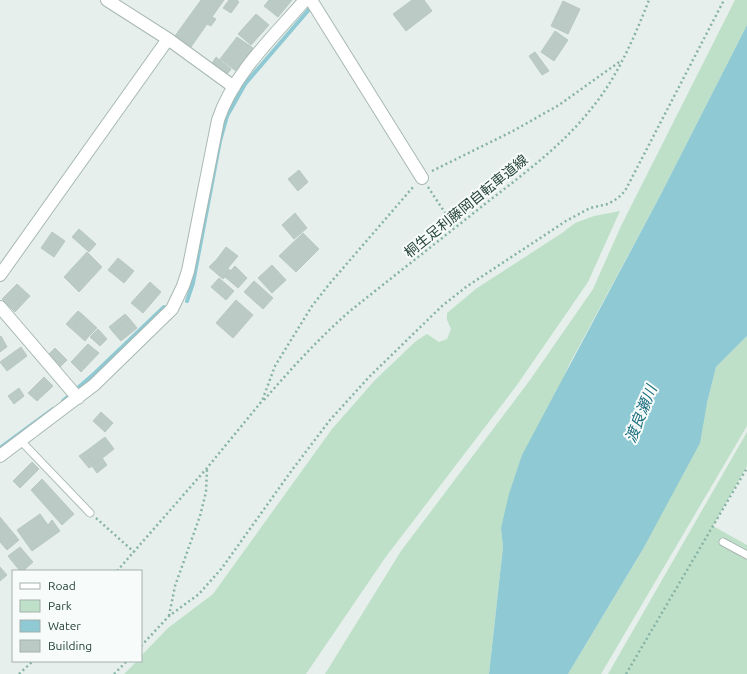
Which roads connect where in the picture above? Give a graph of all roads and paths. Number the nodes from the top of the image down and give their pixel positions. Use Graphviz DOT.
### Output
graph roads {
  1 [pos="107,0"];
  2 [pos="305,0"];
  3 [pos="311,0"];
  4 [pos="649,0"];
  5 [pos="724,0"];
  6 [pos="168,39"];
  7 [pos="622,60"];
  8 [pos="234,87"];
  9 [pos="422,178"];
  10 [pos="455,228"];
  11 [pos="0,275"];
  12 [pos="0,308"];
  13 [pos="78,398"];
  14 [pos="262,401"];
  15 [pos="20,440"];
  16 [pos="0,456"];
  17 [pos="207,468"];
  18 [pos="747,468"];
  19 [pos="90,513"];
  20 [pos="723,542"];
  21 [pos="134,552"];
  22 [pos="747,556"];
  23 [pos="118,570"];
  24 [pos="169,616"];
  25 [pos="142,645"];
  26 [pos="31,662"];
  27 [pos="126,662"];
  28 [pos="19,674"];
  29 [pos="114,674"];
  30 [pos="626,674"];
  1 -- 6 [label="street"];
  2 -- 8 [label="street"];
  3 -- 9 [label="street"];
  4 -- 7 [label="path, 桐生足利藤岡自転車道線"];
  5 -- 24 [label="path"];
  6 -- 8 [label="street"];
  6 -- 11 [label="street"];
  7 -- 9 [label="path"];
  7 -- 10 [label="path, 桐生足利藤岡自転車道線"];
  8 -- 13 [label="street"];
  9 -- 10 [label="path"];
  9 -- 14 [label="path"];
  10 -- 14 [label="path, 桐生足利藤岡自転車道線"];
  12 -- 13 [label="street"];
  13 -- 15 [label="street"];
  14 -- 17 [label="path, 桐生足利藤岡自転車道線"];
  15 -- 16 [label="street"];
  15 -- 19 [label="lane"];
  17 -- 21 [label="path"];
  17 -- 24 [label="path"];
  18 -- 30 [label="path"];
  19 -- 21 [label="path"];
  20 -- 22 [label="lane"];
  21 -- 23 [label="path"];
  24 -- 25 [label="path"];
  26 -- 28 [label="path"];
  27 -- 29 [label="path"];
}
